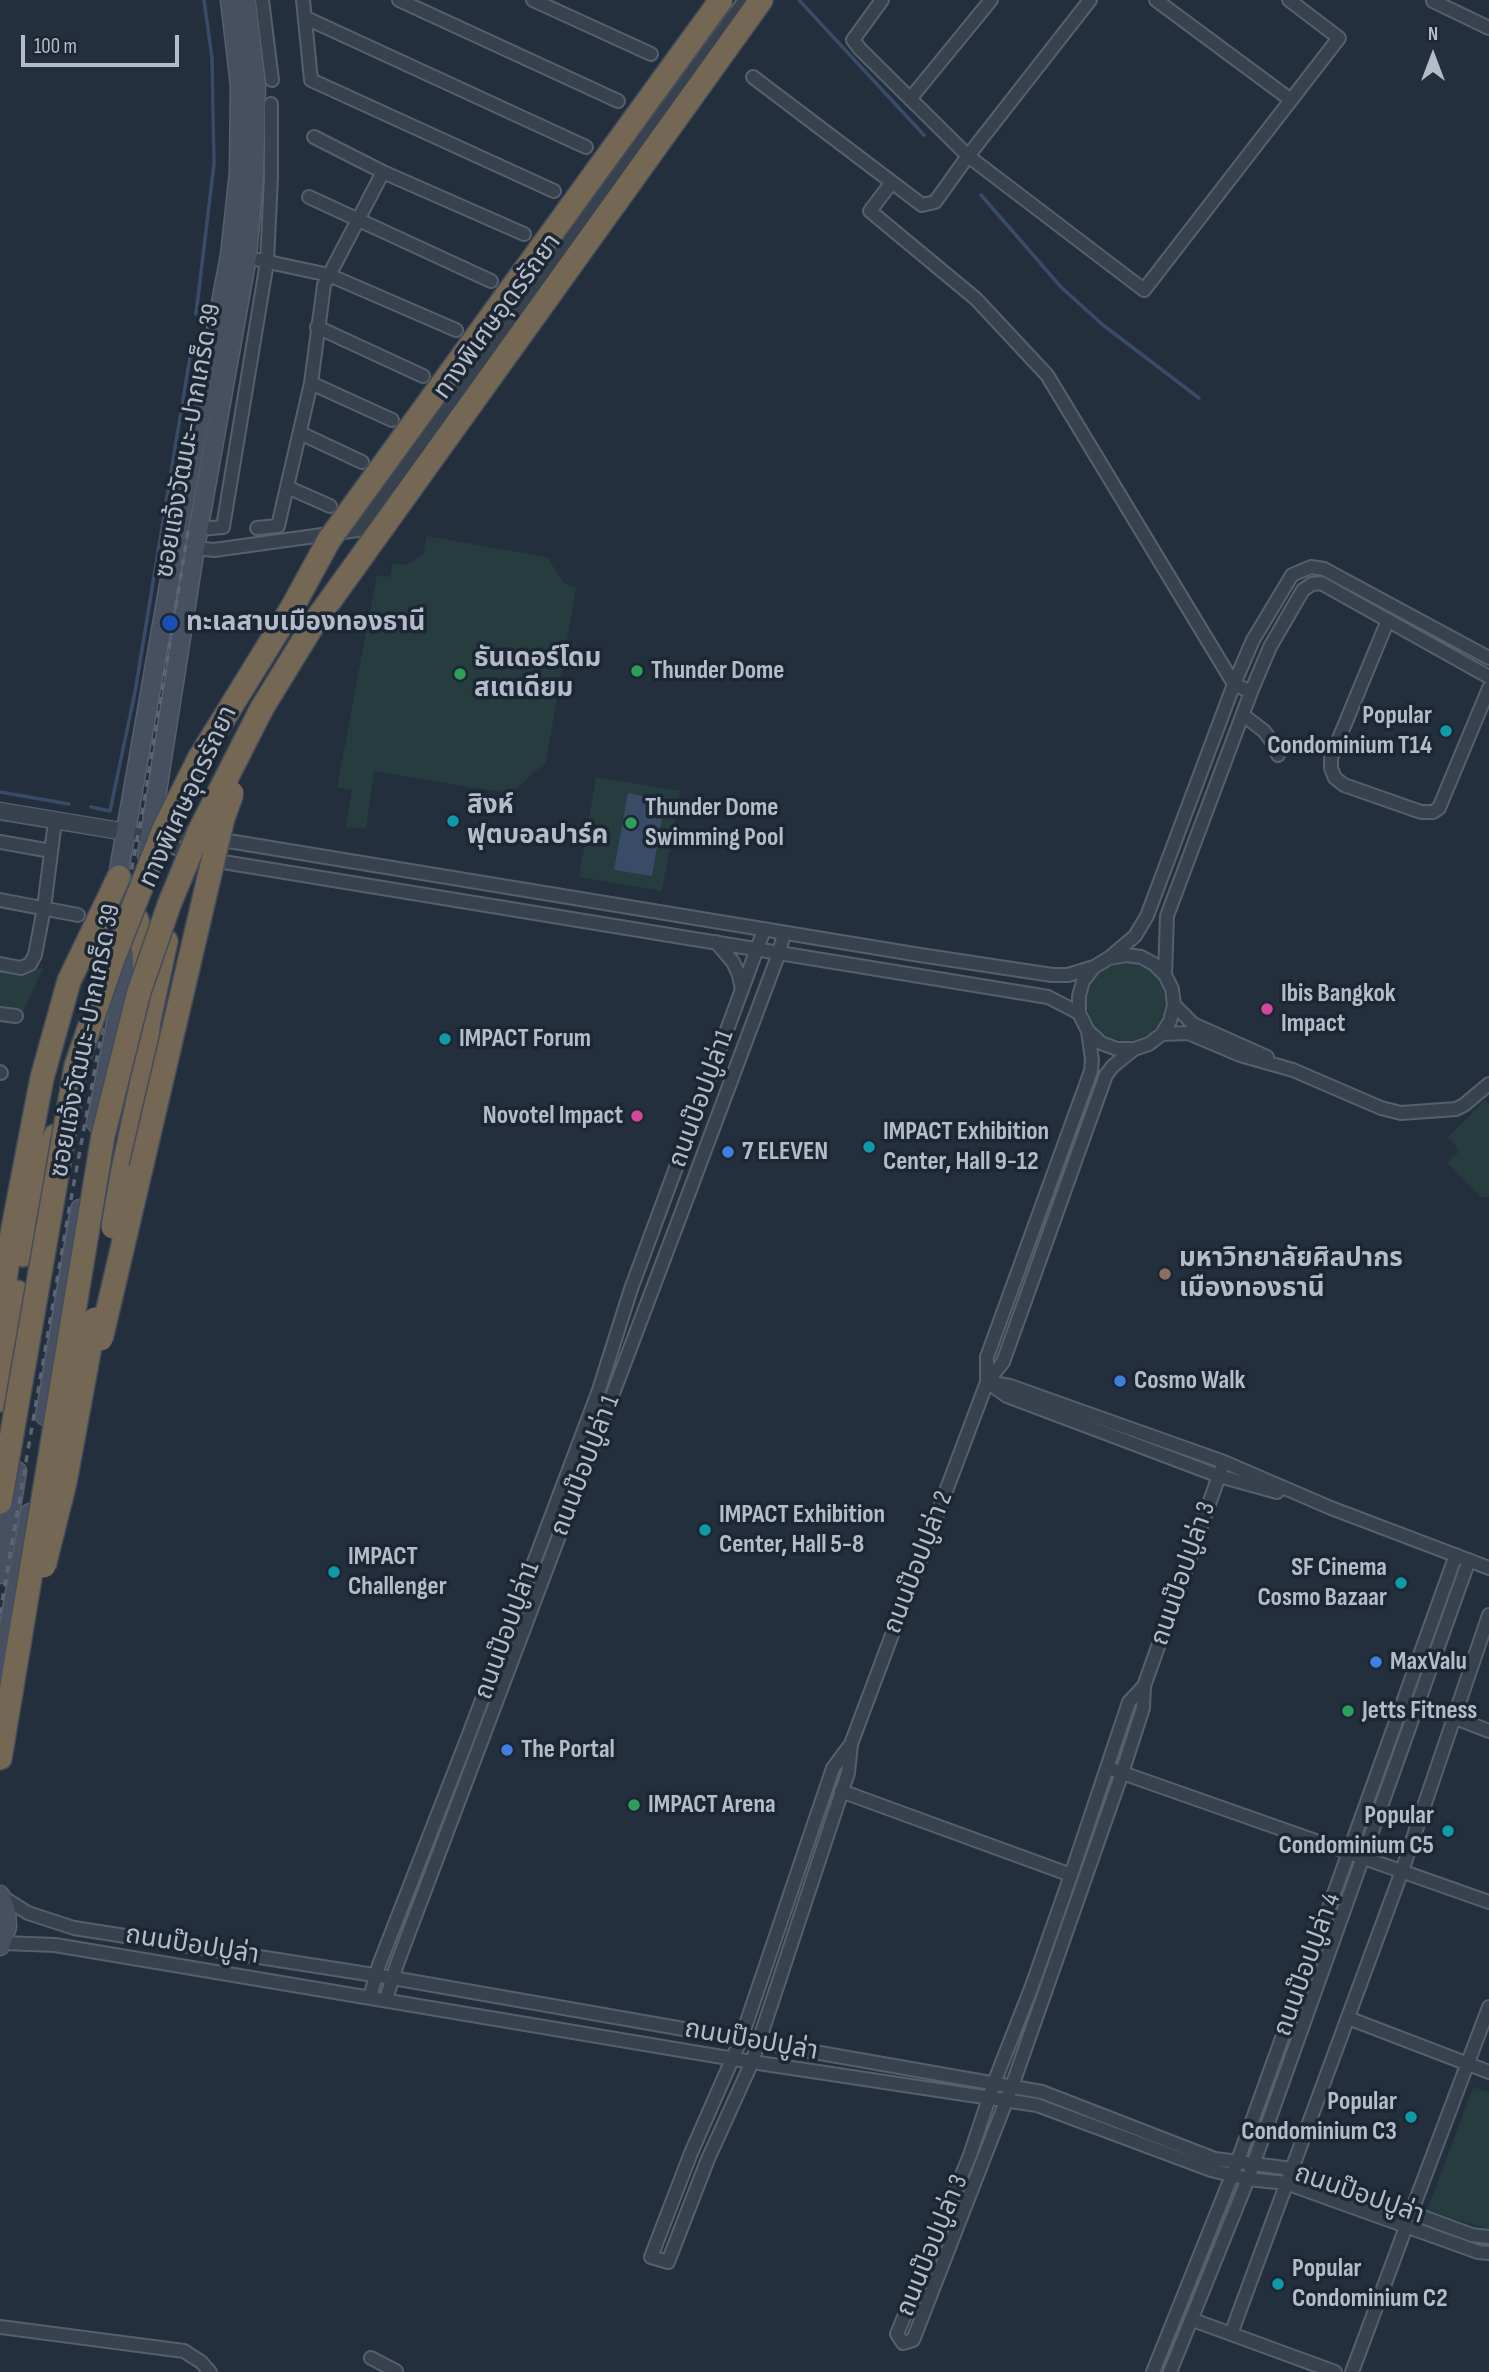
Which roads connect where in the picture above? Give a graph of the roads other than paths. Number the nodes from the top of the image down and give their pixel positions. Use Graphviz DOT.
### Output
graph roads {
  1 [pos="230,0"];
  2 [pos="246,0"];
  3 [pos="262,0"];
  4 [pos="303,0"];
  5 [pos="399,0"];
  6 [pos="533,0"];
  7 [pos="721,0"];
  8 [pos="745,0"];
  9 [pos="761,0"];
  10 [pos="882,0"];
  11 [pos="991,0"];
  12 [pos="1090,0"];
  13 [pos="1156,0"];
  14 [pos="1289,0"];
  15 [pos="1433,1"];
  16 [pos="306,18"];
  17 [pos="1489,28"];
  18 [pos="651,54"];
  19 [pos="753,77"];
  20 [pos="272,80"];
  21 [pos="910,99"];
  22 [pos="1291,100"];
  23 [pos="618,101"];
  24 [pos="271,104"];
  25 [pos="314,137"];
  26 [pos="586,147"];
  27 [pos="968,156"];
  28 [pos="383,172"];
  29 [pos="892,182"];
  30 [pos="554,191"];
  31 [pos="309,197"];
  32 [pos="359,220"];
  33 [pos="524,234"];
  34 [pos="247,257"];
  35 [pos="267,262"];
  36 [pos="328,275"];
  37 [pos="491,281"];
  38 [pos="317,327"];
  39 [pos="456,330"];
  40 [pos="423,376"];
  41 [pos="311,383"];
  42 [pos="392,420"];
  43 [pos="300,433"];
  44 [pos="362,462"];
  45 [pos="287,486"];
  46 [pos="330,506"];
  47 [pos="257,528"];
  48 [pos="199,529"];
  49 [pos="195,548"];
  50 [pos="1311,567"];
  51 [pos="1312,584"];
  52 [pos="1388,620"];
  53 [pos="1489,658"];
  54 [pos="1489,677"];
  55 [pos="1234,684"];
  56 [pos="1489,688"];
  57 [pos="1251,692"];
  58 [pos="262,708"];
  59 [pos="1243,715"];
  60 [pos="1278,755"];
  61 [pos="0,811"];
  62 [pos="55,821"];
  63 [pos="1181,829"];
  64 [pos="126,832"];
  65 [pos="1197,835"];
  66 [pos="150,836"];
  67 [pos="0,842"];
  68 [pos="51,851"];
  69 [pos="199,858"];
  70 [pos="119,877"];
  71 [pos="0,901"];
  72 [pos="44,908"];
  73 [pos="78,915"];
  74 [pos="137,920"];
  75 [pos="764,930"];
  76 [pos="784,933"];
  77 [pos="716,942"];
  78 [pos="757,949"];
  79 [pos="779,953"];
  80 [pos="1109,958"];
  81 [pos="0,964"];
  82 [pos="1094,967"];
  83 [pos="1165,975"];
  84 [pos="742,990"];
  85 [pos="1174,1005"];
  86 [pos="1079,1013"];
  87 [pos="0,1014"];
  88 [pos="16,1016"];
  89 [pos="149,1020"];
  90 [pos="1088,1031"];
  91 [pos="1162,1034"];
  92 [pos="1134,1049"];
  93 [pos="76,1066"];
  94 [pos="1293,1070"];
  95 [pos="1489,1084"];
  96 [pos="0,1312"];
  97 [pos="987,1382"];
  98 [pos="0,1400"];
  99 [pos="1224,1462"];
  100 [pos="1219,1476"];
  101 [pos="34,1486"];
  102 [pos="0,1502"];
  103 [pos="1331,1508"];
  104 [pos="1456,1555"];
  105 [pos="1469,1560"];
  106 [pos="1489,1568"];
  107 [pos="0,1574"];
  108 [pos="24,1614"];
  109 [pos="1489,1615"];
  110 [pos="0,1674"];
  111 [pos="1144,1686"];
  112 [pos="1417,1703"];
  113 [pos="1454,1717"];
  114 [pos="1489,1731"];
  115 [pos="851,1744"];
  116 [pos="0,1758"];
  117 [pos="1107,1768"];
  118 [pos="1122,1773"];
  119 [pos="841,1791"];
  120 [pos="1348,1853"];
  121 [pos="1362,1857"];
  122 [pos="1402,1871"];
  123 [pos="1071,1875"];
  124 [pos="791,1893"];
  125 [pos="0,1896"];
  126 [pos="806,1898"];
  127 [pos="1489,1902"];
  128 [pos="1,1945"];
  129 [pos="1309,1963"];
  130 [pos="1322,1968"];
  131 [pos="375,1975"];
  132 [pos="393,1978"];
  133 [pos="370,1997"];
  134 [pos="386,1999"];
  135 [pos="1489,2007"];
  136 [pos="1348,2018"];
  137 [pos="741,2039"];
  138 [pos="758,2043"];
  139 [pos="733,2058"];
  140 [pos="752,2062"];
  141 [pos="1468,2065"];
  142 [pos="1489,2073"];
  143 [pos="994,2083"];
  144 [pos="1012,2086"];
  145 [pos="989,2098"];
  146 [pos="1005,2100"];
  147 [pos="691,2153"];
  148 [pos="970,2155"];
  149 [pos="708,2159"];
  150 [pos="984,2160"];
  151 [pos="1237,2163"];
  152 [pos="1251,2165"];
  153 [pos="1292,2169"];
  154 [pos="1231,2176"];
  155 [pos="1248,2179"];
  156 [pos="1286,2183"];
  157 [pos="1411,2213"];
  158 [pos="1406,2227"];
  159 [pos="1489,2237"];
  160 [pos="932,2248"];
  161 [pos="1489,2253"];
  162 [pos="944,2263"];
  163 [pos="1192,2319"];
  164 [pos="0,2327"];
  165 [pos="1231,2334"];
  166 [pos="1163,2347"];
  167 [pos="1178,2352"];
  168 [pos="371,2358"];
  169 [pos="1304,2367"];
  170 [pos="210,2372"];
  171 [pos="397,2372"];
  172 [pos="1153,2372"];
  173 [pos="1170,2372"];
  174 [pos="1335,2372"];
  175 [pos="1352,2372"];
  1 -- 64 [label="main road, ซอยแจ้งวัฒนะ-ปากเกร็ด 39"];
  2 -- 34 [label="main road, ซอยแจ้งวัฒนะ-ปากเกร็ด 39"];
  3 -- 20 [label="street"];
  4 -- 16 [label="street"];
  5 -- 23 [label="street"];
  6 -- 18 [label="street"];
  7 -- 93 [label="highway, ทางพิเศษอุดรรัถยา, bridge"];
  8 -- 49 [label="street"];
  9 -- 58 [label="highway, ทางพิเศษอุดรรัถยา"];
  10 -- 21 [label="street"];
  11 -- 21 [label="street"];
  12 -- 27 [label="street"];
  13 -- 22 [label="street"];
  14 -- 22 [label="street"];
  15 -- 17 [label="street"];
  16 -- 26 [label="street"];
  16 -- 30 [label="street"];
  19 -- 29 [label="street"];
  21 -- 27 [label="street"];
  22 -- 27 [label="street"];
  24 -- 35 [label="street"];
  25 -- 28 [label="street"];
  27 -- 29 [label="street"];
  28 -- 32 [label="street"];
  28 -- 33 [label="street"];
  29 -- 55 [label="street"];
  31 -- 32 [label="street"];
  32 -- 36 [label="street"];
  32 -- 37 [label="street"];
  34 -- 35 [label="street"];
  34 -- 48 [label="main road, ซอยแจ้งวัฒนะ-ปากเกร็ด 39"];
  35 -- 36 [label="street"];
  35 -- 48 [label="street"];
  36 -- 38 [label="street"];
  36 -- 39 [label="street"];
  38 -- 40 [label="street"];
  38 -- 41 [label="street"];
  41 -- 42 [label="street"];
  41 -- 43 [label="street"];
  43 -- 44 [label="street"];
  43 -- 45 [label="street"];
  45 -- 46 [label="street"];
  45 -- 47 [label="street"];
  48 -- 49 [label="main road, ซอยแจ้งวัฒนะ-ปากเกร็ด 39"];
  49 -- 66 [label="main road, ซอยแจ้งวัฒนะ-ปากเกร็ด 39"];
  50 -- 51 [label="street"];
  50 -- 53 [label="street"];
  50 -- 55 [label="street"];
  51 -- 52 [label="street"];
  51 -- 57 [label="street"];
  52 -- 54 [label="street"];
  52 -- 56 [label="street"];
  55 -- 57 [label="street"];
  55 -- 63 [label="street"];
  57 -- 59 [label="street"];
  58 -- 101 [label="highway, bridge"];
  58 -- 108 [label="highway, ทางพิเศษอุดรรัถยา, bridge"];
  59 -- 60 [label="street"];
  59 -- 65 [label="street"];
  61 -- 62 [label="street"];
  62 -- 64 [label="street"];
  62 -- 68 [label="street"];
  63 -- 65 [label="street"];
  63 -- 80 [label="street"];
  64 -- 66 [label="street"];
  64 -- 70 [label="main road, ซอยแจ้งวัฒนะ-ปากเกร็ด 39"];
  65 -- 83 [label="street"];
  66 -- 69 [label="street"];
  66 -- 74 [label="main road, ซอยแจ้งวัฒนะ-ปากเกร็ด 39"];
  66 -- 75 [label="street"];
  67 -- 68 [label="street"];
  68 -- 72 [label="street"];
  69 -- 77 [label="street"];
  69 -- 89 [label="highway"];
  70 -- 96 [label="highway"];
  70 -- 107 [label="main road, ซอยแจ้งวัฒนะ-ปากเกร็ด 39"];
  71 -- 72 [label="street"];
  72 -- 73 [label="street"];
  72 -- 81 [label="street"];
  74 -- 89 [label="highway"];
  74 -- 101 [label="main road, ซอยแจ้งวัฒนะ-ปากเกร็ด 39"];
  75 -- 76 [label="street"];
  75 -- 78 [label="street, ถนนป๊อปปูล่า1"];
  76 -- 79 [label="street, ถนนป๊อปปูล่า 1"];
  76 -- 82 [label="street"];
  77 -- 78 [label="street"];
  77 -- 84 [label="street"];
  78 -- 79 [label="street"];
  78 -- 84 [label="street, ถนนป๊อปปูล่า1"];
  79 -- 86 [label="street"];
  79 -- 132 [label="street, ถนนป๊อปปูล่า 1"];
  80 -- 82 [label="street"];
  80 -- 83 [label="street"];
  82 -- 86 [label="street"];
  83 -- 85 [label="street"];
  84 -- 131 [label="street, ถนนป๊อปปูล่า1"];
  85 -- 91 [label="street"];
  85 -- 94 [label="street"];
  86 -- 90 [label="street"];
  87 -- 88 [label="street"];
  89 -- 108 [label="highway, bridge"];
  90 -- 92 [label="street"];
  90 -- 97 [label="street, ถนนป๊อปปูล่า 2"];
  91 -- 92 [label="street"];
  91 -- 94 [label="street"];
  92 -- 97 [label="street, ถนนป๊อปปูล่า 2"];
  93 -- 98 [label="highway, bridge"];
  93 -- 102 [label="highway, ทางพิเศษอุดรรัถยา, bridge"];
  94 -- 95 [label="street"];
  97 -- 99 [label="street"];
  97 -- 100 [label="street"];
  97 -- 115 [label="street, ถนนป๊อปปูล่า 2"];
  99 -- 100 [label="street, ถนนป๊อปปูล่า 3"];
  99 -- 103 [label="street"];
  100 -- 103 [label="street"];
  100 -- 111 [label="street, ถนนป๊อปปูล่า 3"];
  101 -- 110 [label="main road, ซอยแจ้งวัฒนะ-ปากเกร็ด 39"];
  103 -- 104 [label="street"];
  104 -- 105 [label="street"];
  104 -- 120 [label="street, ถนนป๊อปปูล่า 4"];
  105 -- 106 [label="street"];
  105 -- 112 [label="street, ถนนป๊อปปูล่า 4"];
  108 -- 116 [label="highway, ทางพิเศษอุดรรัถยา"];
  109 -- 113 [label="street"];
  111 -- 117 [label="street, ถนนป๊อปปูล่า 3"];
  111 -- 118 [label="street, ถนนป๊อปปูล่า 3"];
  112 -- 113 [label="street"];
  112 -- 121 [label="street, ถนนป๊อปปูล่า 4"];
  113 -- 114 [label="street"];
  113 -- 122 [label="street"];
  115 -- 119 [label="street, ถนนป๊อปปูล่า 2"];
  115 -- 124 [label="street, ถนนป๊อปปูล่า 2"];
  117 -- 118 [label="street"];
  117 -- 123 [label="street, ถนนป๊อปปูล่า 3"];
  118 -- 120 [label="street"];
  118 -- 144 [label="street, ถนนป๊อปปูล่า 3"];
  119 -- 123 [label="street"];
  119 -- 126 [label="street, ถนนป๊อปปูล่า 2"];
  120 -- 121 [label="street"];
  120 -- 129 [label="street, ถนนป๊อปปูล่า 4"];
  121 -- 122 [label="street"];
  121 -- 130 [label="street, ถนนป๊อปปูล่า 4"];
  122 -- 127 [label="street"];
  122 -- 136 [label="street"];
  123 -- 143 [label="street, ถนนป๊อปปูล่า 3"];
  124 -- 126 [label="street"];
  124 -- 137 [label="street, ถนนป๊อปปูล่า 2"];
  125 -- 128 [label="main road"];
  125 -- 131 [label="street, ถนนป๊อปปูล่า"];
  126 -- 138 [label="street, ถนนป๊อปปูล่า 2"];
  128 -- 133 [label="street, ถนนป๊อปปูล่า"];
  129 -- 130 [label="street"];
  129 -- 151 [label="street, ถนนป๊อปปูล่า 4"];
  130 -- 152 [label="street, ถนนป๊อปปูล่า 4"];
  131 -- 132 [label="street, ถนนป๊อปปูล่า"];
  131 -- 133 [label="street, ถนนป๊อปปูล่า1"];
  132 -- 134 [label="street, ถนนป๊อปปูล่า 1"];
  132 -- 137 [label="street, ถนนป๊อปปูล่า"];
  133 -- 134 [label="street, ถนนป๊อปปูล่า"];
  134 -- 139 [label="street, ถนนป๊อปปูล่า"];
  135 -- 141 [label="street"];
  136 -- 141 [label="street"];
  136 -- 153 [label="street"];
  137 -- 138 [label="street, ถนนป๊อปปูล่า"];
  137 -- 139 [label="street, ถนนป๊อปปูล่า 2"];
  138 -- 140 [label="street, ถนนป๊อปปูล่า 2"];
  138 -- 143 [label="street, ถนนป๊อปปูล่า"];
  139 -- 140 [label="street, ถนนป๊อปปูล่า"];
  139 -- 147 [label="street, ถนนป๊อปปูล่า 2"];
  140 -- 145 [label="street, ถนนป๊อปปูล่า"];
  140 -- 149 [label="street, ถนนป๊อปปูล่า 2"];
  141 -- 142 [label="street"];
  141 -- 157 [label="street"];
  143 -- 144 [label="street, ถนนป๊อปปูล่า"];
  143 -- 145 [label="street, ถนนป๊อปปูล่า 3"];
  144 -- 146 [label="street, ถนนป๊อปปูล่า 3"];
  144 -- 151 [label="street, ถนนป๊อปปูล่า"];
  145 -- 146 [label="street, ถนนป๊อปปูล่า"];
  145 -- 148 [label="street, ถนนป๊อปปูล่า 3"];
  146 -- 150 [label="street, ถนนป๊อปปูล่า 3"];
  146 -- 154 [label="street, ถนนป๊อปปูล่า"];
  147 -- 149 [label="street"];
  147 -- 149 [label="street, ถนนป๊อปปูล่า 2"];
  148 -- 150 [label="street"];
  148 -- 160 [label="street, ถนนป๊อปปูล่า 3"];
  150 -- 162 [label="street, ถนนป๊อปปูล่า 3"];
  151 -- 152 [label="street, ถนนป๊อปปูล่า"];
  151 -- 154 [label="street, ถนนป๊อปปูล่า 4"];
  152 -- 153 [label="street, ถนนป๊อปปูล่า"];
  152 -- 155 [label="street, ถนนป๊อปปูล่า 4"];
  153 -- 156 [label="street"];
  153 -- 157 [label="street, ถนนป๊อปปูล่า"];
  154 -- 155 [label="street, ถนนป๊อปปูล่า"];
  154 -- 166 [label="street, ถนนป๊อปปูล่า 4"];
  155 -- 156 [label="street, ถนนป๊อปปูล่า"];
  155 -- 163 [label="street, ถนนป๊อปปูล่า 4"];
  156 -- 158 [label="street, ถนนป๊อปปูล่า"];
  156 -- 165 [label="street"];
  157 -- 159 [label="street, ถนนป๊อปปูล่า"];
  158 -- 161 [label="street, ถนนป๊อปปูล่า"];
  158 -- 175 [label="street"];
  160 -- 162 [label="street"];
  160 -- 162 [label="street, ถนนป๊อปปูล่า 3"];
  163 -- 165 [label="street"];
  163 -- 167 [label="street, ถนนป๊อปปูล่า 4"];
  164 -- 170 [label="street"];
  165 -- 169 [label="street"];
  166 -- 167 [label="street"];
  166 -- 172 [label="street, ถนนป๊อปปูล่า 4"];
  167 -- 173 [label="street, ถนนป๊อปปูล่า 4"];
  168 -- 171 [label="street"];
  169 -- 174 [label="street"];
}
